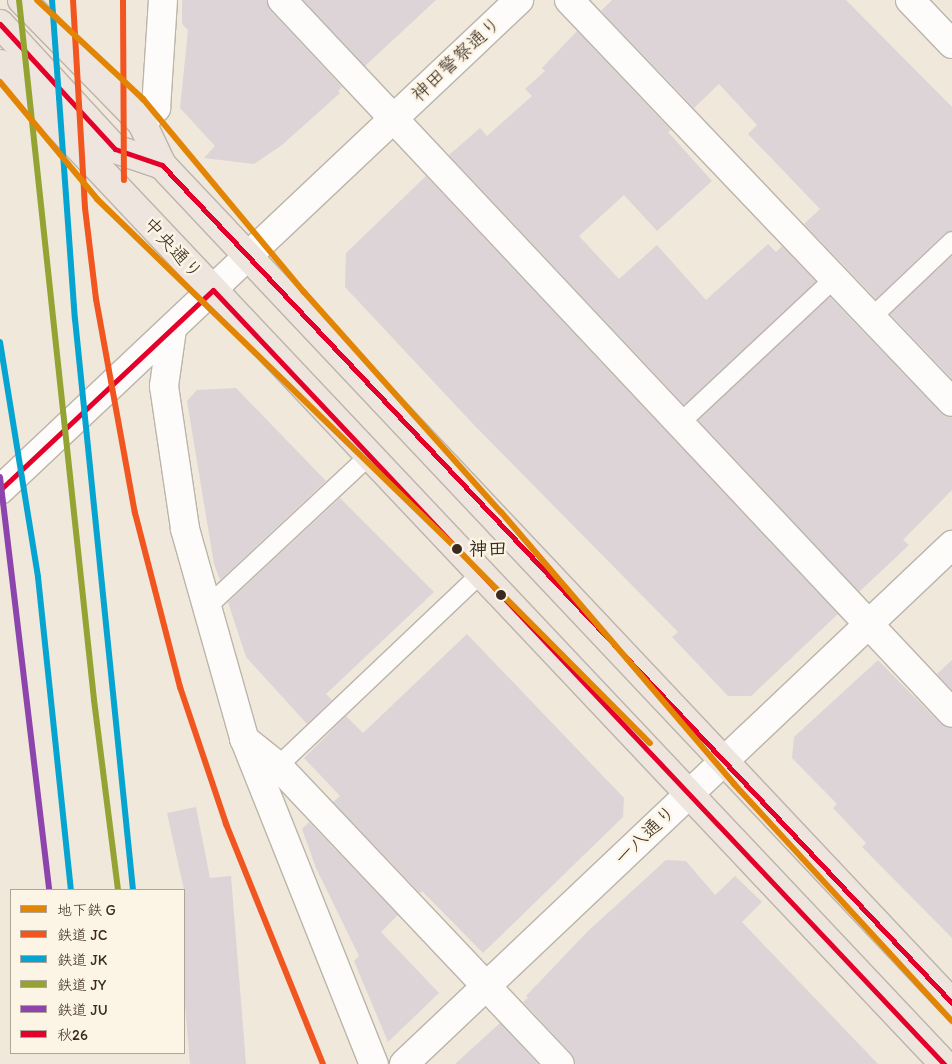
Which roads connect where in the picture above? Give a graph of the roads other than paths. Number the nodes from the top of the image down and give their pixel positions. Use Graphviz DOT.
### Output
graph roads {
  1 [pos="22,0"];
  2 [pos="163,0"];
  3 [pos="282,0"];
  4 [pos="519,0"];
  5 [pos="569,0"];
  6 [pos="910,0"];
  7 [pos="0,24"];
  8 [pos="952,44"];
  9 [pos="0,64"];
  10 [pos="393,117"];
  11 [pos="142,123"];
  12 [pos="162,165"];
  13 [pos="952,241"];
  14 [pos="249,257"];
  15 [pos="834,279"];
  16 [pos="213,290"];
  17 [pos="871,318"];
  18 [pos="172,329"];
  19 [pos="952,402"];
  20 [pos="680,423"];
  21 [pos="369,456"];
  22 [pos="0,490"];
  23 [pos="952,545"];
  24 [pos="480,574"];
  25 [pos="207,607"];
  26 [pos="870,624"];
  27 [pos="952,713"];
  28 [pos="244,738"];
  29 [pos="722,761"];
  30 [pos="278,766"];
  31 [pos="688,793"];
  32 [pos="485,987"];
  33 [pos="952,1003"];
  34 [pos="932,1060"];
  35 [pos="374,1064"];
  36 [pos="404,1064"];
  37 [pos="560,1064"];
  1 -- 11 [label="highway"];
  2 -- 11 [label="street"];
  3 -- 10 [label="street"];
  4 -- 10 [label="street, 神田警察通り"];
  5 -- 15 [label="street"];
  6 -- 8 [label="street"];
  7 -- 12 [label="highway"];
  9 -- 16 [label="highway, 中央通り"];
  10 -- 14 [label="street, 神田警察通り"];
  10 -- 20 [label="street"];
  11 -- 12 [label="highway"];
  12 -- 14 [label="highway"];
  13 -- 17 [label="lane"];
  14 -- 16 [label="street, 神田警察通り"];
  14 -- 29 [label="highway"];
  15 -- 17 [label="street"];
  15 -- 20 [label="lane"];
  16 -- 18 [label="street, 神田警察通り"];
  16 -- 21 [label="highway, 中央通り"];
  17 -- 19 [label="street"];
  18 -- 22 [label="street, 神田警察通り"];
  18 -- 25 [label="street"];
  20 -- 26 [label="street"];
  21 -- 24 [label="highway, 中央通り"];
  21 -- 25 [label="lane"];
  23 -- 26 [label="street, 一八通り"];
  24 -- 30 [label="lane"];
  24 -- 31 [label="highway, 中央通り"];
  25 -- 28 [label="street"];
  26 -- 27 [label="street"];
  26 -- 29 [label="street, 一八通り"];
  28 -- 30 [label="street"];
  28 -- 35 [label="street"];
  29 -- 31 [label="street, 一八通り"];
  29 -- 33 [label="highway"];
  30 -- 32 [label="street"];
  31 -- 32 [label="street, 一八通り"];
  31 -- 34 [label="highway, 中央通り"];
  32 -- 36 [label="street, 一八通り"];
  32 -- 37 [label="street"];
}
